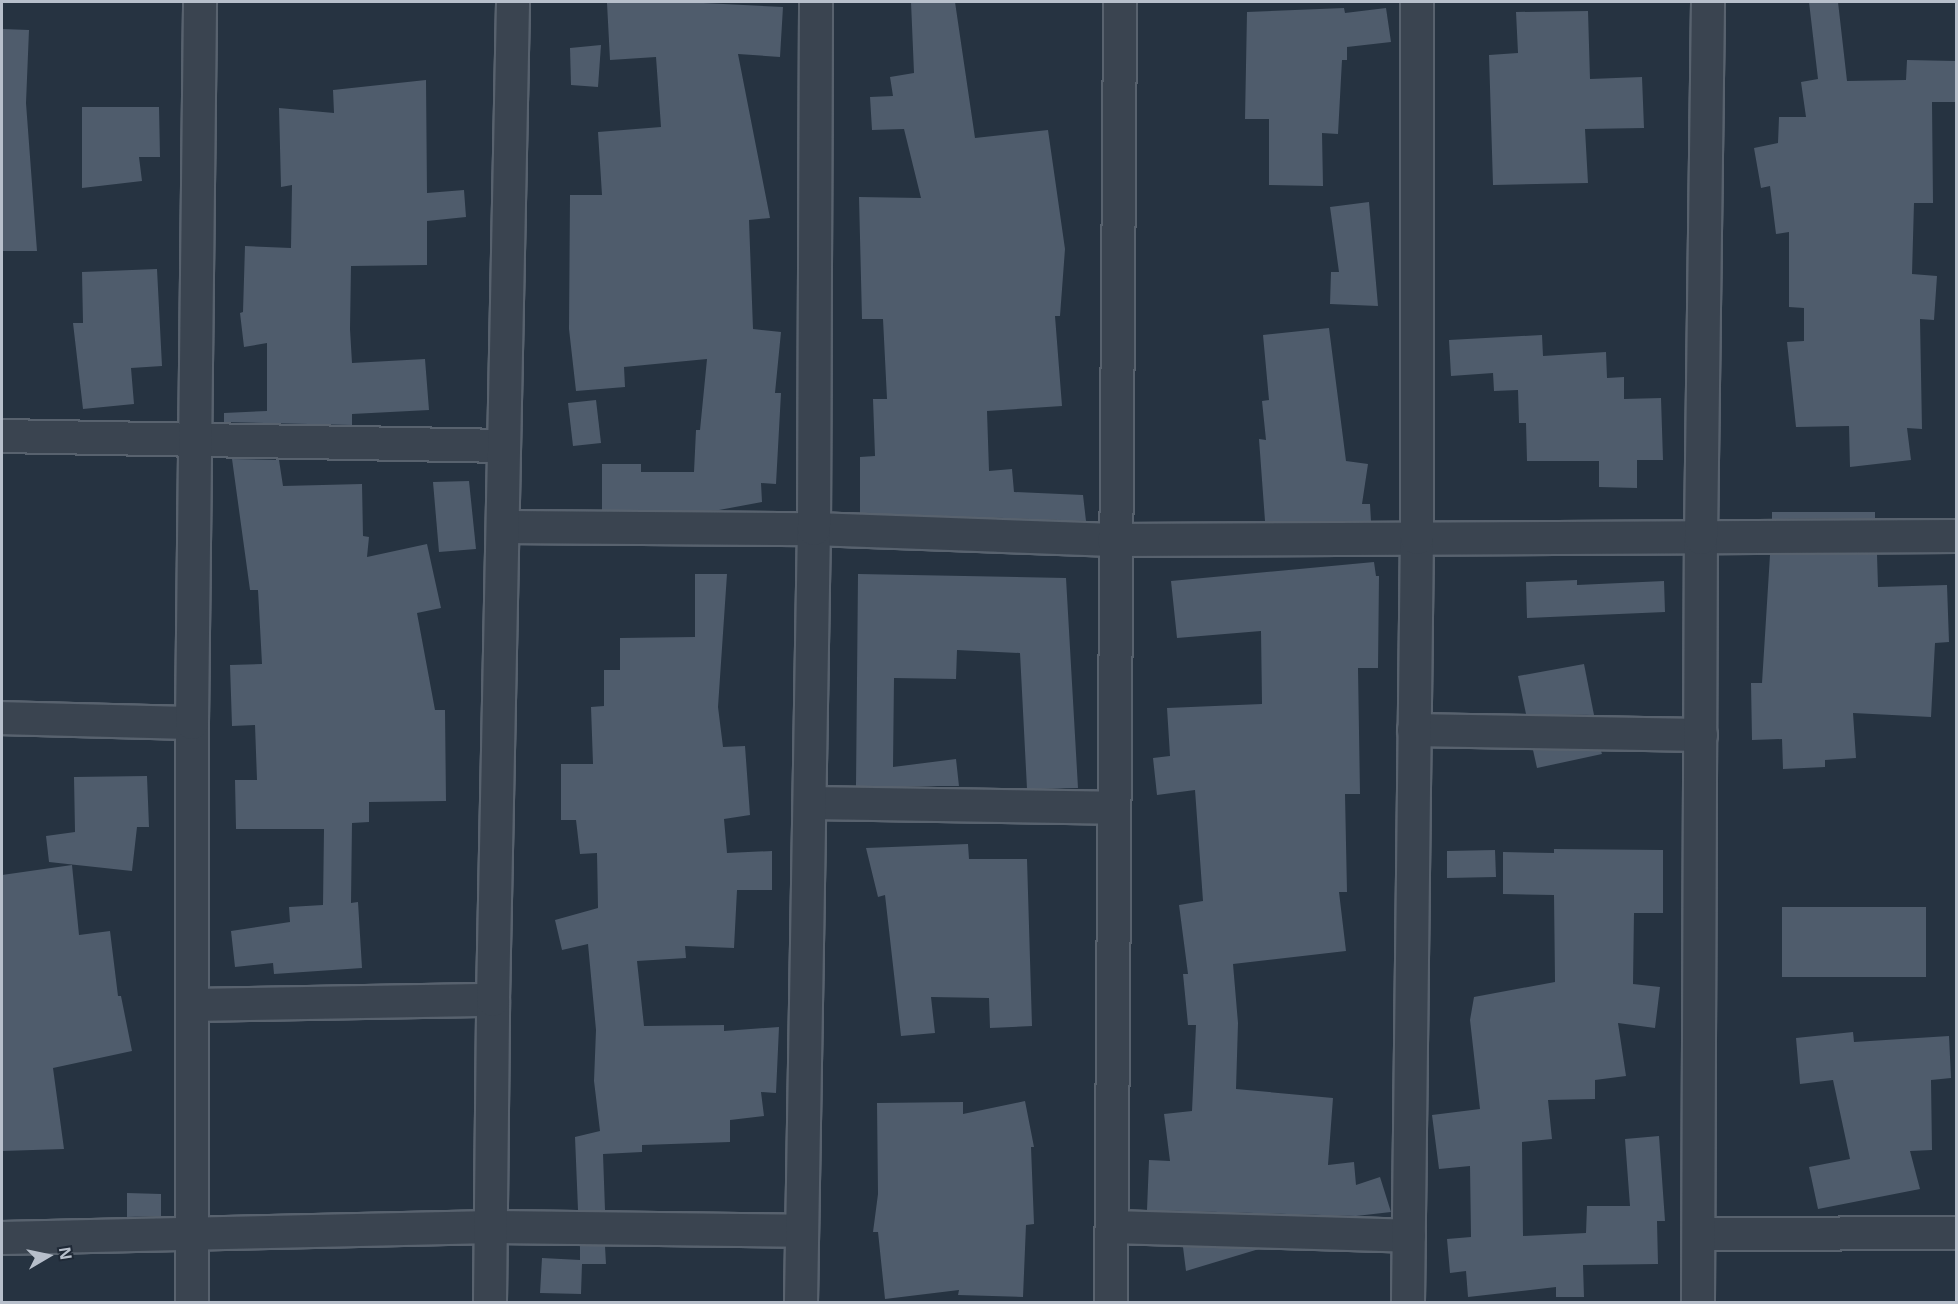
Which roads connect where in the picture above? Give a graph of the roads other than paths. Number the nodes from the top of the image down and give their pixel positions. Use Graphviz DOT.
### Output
graph roads {
  1 [pos="200,2"];
  2 [pos="513,2"];
  3 [pos="816,2"];
  4 [pos="1120,2"];
  5 [pos="1417,2"];
  6 [pos="1708,2"];
  7 [pos="2,436"];
  8 [pos="194,442"];
  9 [pos="503,446"];
  10 [pos="503,527"];
  11 [pos="814,529"];
  12 [pos="1956,536"];
  13 [pos="1417,538"];
  14 [pos="1701,538"];
  15 [pos="1114,540"];
  16 [pos="2,718"];
  17 [pos="192,723"];
  18 [pos="1414,730"];
  19 [pos="1701,735"];
  20 [pos="810,803"];
  21 [pos="1113,808"];
  22 [pos="492,1000"];
  23 [pos="193,1005"];
  24 [pos="492,1227"];
  25 [pos="1112,1227"];
  26 [pos="801,1231"];
  27 [pos="1956,1233"];
  28 [pos="1700,1234"];
  29 [pos="193,1235"];
  30 [pos="1409,1236"];
  31 [pos="2,1238"];
  32 [pos="192,1302"];
  33 [pos="490,1302"];
  34 [pos="801,1302"];
  35 [pos="1111,1302"];
  36 [pos="1408,1302"];
  37 [pos="1698,1302"];
  1 -- 8 [label="street"];
  2 -- 9 [label="street"];
  3 -- 11 [label="street"];
  4 -- 15 [label="street"];
  5 -- 13 [label="street"];
  6 -- 14 [label="street"];
  7 -- 8 [label="street"];
  8 -- 9 [label="street"];
  8 -- 17 [label="street"];
  9 -- 10 [label="street"];
  10 -- 11 [label="street"];
  10 -- 22 [label="street"];
  11 -- 15 [label="street"];
  11 -- 20 [label="street"];
  12 -- 14 [label="street"];
  13 -- 14 [label="street"];
  13 -- 15 [label="street"];
  13 -- 18 [label="street"];
  14 -- 19 [label="street"];
  15 -- 21 [label="street"];
  16 -- 17 [label="street"];
  17 -- 23 [label="street"];
  18 -- 19 [label="street"];
  18 -- 30 [label="street"];
  19 -- 28 [label="street"];
  20 -- 21 [label="street"];
  20 -- 26 [label="street"];
  21 -- 25 [label="street"];
  22 -- 23 [label="street"];
  22 -- 24 [label="street"];
  23 -- 29 [label="street"];
  24 -- 26 [label="street"];
  24 -- 29 [label="street"];
  24 -- 33 [label="street"];
  25 -- 30 [label="street"];
  25 -- 35 [label="street"];
  26 -- 34 [label="street"];
  27 -- 28 [label="street"];
  28 -- 37 [label="street"];
  29 -- 31 [label="street"];
  29 -- 32 [label="street"];
  30 -- 36 [label="street"];
}
